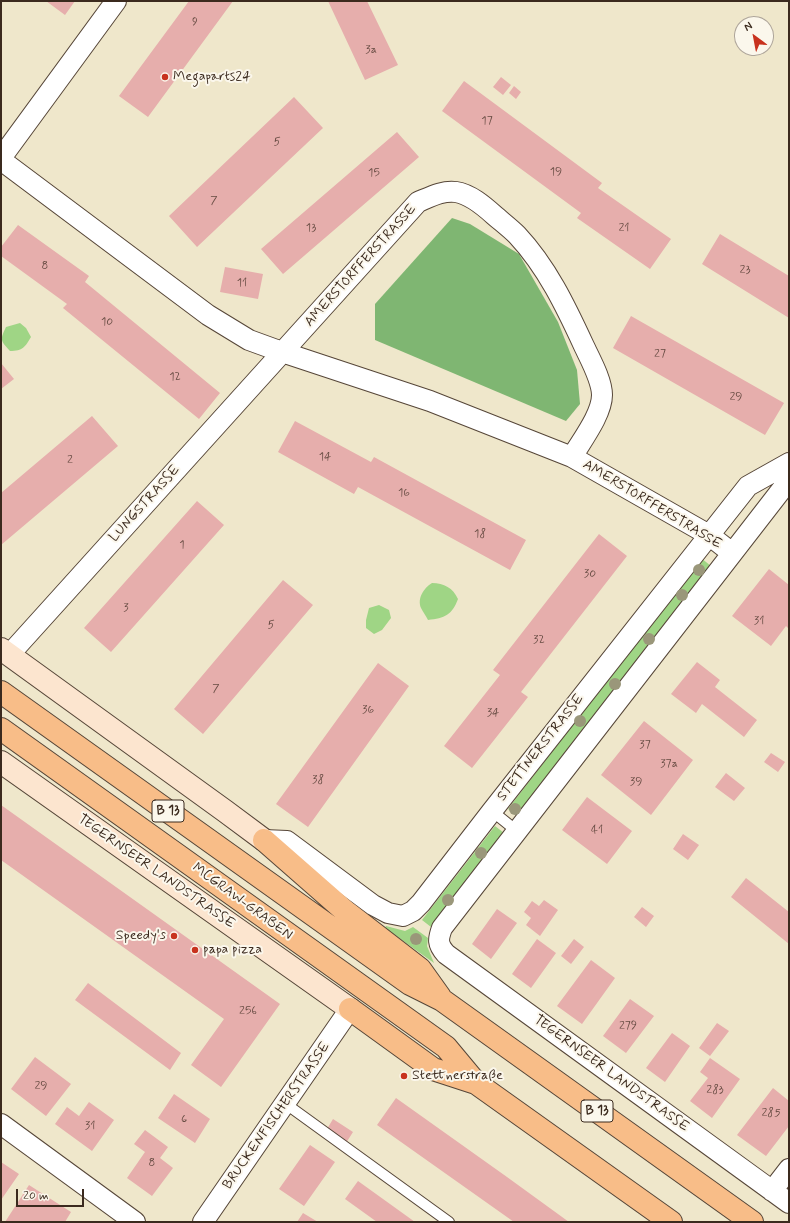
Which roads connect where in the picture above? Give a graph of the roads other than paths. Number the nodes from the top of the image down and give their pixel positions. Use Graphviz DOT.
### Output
graph roads {
  1 [pos="116,1"];
  2 [pos="1,159"];
  3 [pos="282,352"];
  4 [pos="572,457"];
  5 [pos="789,463"];
  6 [pos="789,480"];
  7 [pos="709,534"];
  8 [pos="732,553"];
  9 [pos="5,652"];
  10 [pos="1,692"];
  11 [pos="1,729"];
  12 [pos="1,762"];
  13 [pos="492,811"];
  14 [pos="518,832"];
  15 [pos="264,840"];
  16 [pos="442,1000"];
  17 [pos="350,1009"];
  18 [pos="476,1083"];
  19 [pos="286,1104"];
  20 [pos="1,1124"];
  21 [pos="789,1169"];
  22 [pos="772,1191"];
  23 [pos="789,1203"];
  24 [pos="135,1222"];
  25 [pos="203,1222"];
  26 [pos="449,1222"];
  27 [pos="671,1222"];
  28 [pos="752,1222"];
  1 -- 2 [label="street"];
  2 -- 3 [label="street, AMERSTORFFERSTRASSE"];
  3 -- 4 [label="street, AMERSTORFFERSTRASSE"];
  3 -- 4 [label="street, AMERSTORFFERSTRASSE"];
  3 -- 9 [label="street, LUNGSTRASSE"];
  4 -- 7 [label="street, AMERSTORFFERSTRASSE"];
  5 -- 7 [label="street, STETTNERSTRASSE"];
  6 -- 8 [label="street"];
  7 -- 8 [label="street, AMERSTORFFERSTRASSE"];
  7 -- 13 [label="street, STETTNERSTRASSE"];
  8 -- 14 [label="street"];
  9 -- 15 [label="main road"];
  10 -- 16 [label="highway, B 13"];
  11 -- 18 [label="highway, MCGRAW-GRABEN / B 13"];
  12 -- 17 [label="main road, TEGERNSEER LANDSTRASSE"];
  13 -- 14 [label="lane"];
  13 -- 15 [label="street, STETTNERSTRASSE"];
  14 -- 22 [label="street, TEGERNSEER LANDSTRASSE"];
  15 -- 16 [label="highway"];
  16 -- 28 [label="highway, B 13"];
  17 -- 18 [label="highway"];
  17 -- 19 [label="street, BRUCKENFISCHERSTRASSE"];
  18 -- 27 [label="highway, B 13"];
  19 -- 25 [label="street, BRUCKENFISCHERSTRASSE"];
  19 -- 26 [label="lane"];
  20 -- 24 [label="street"];
  21 -- 22 [label="street"];
  22 -- 23 [label="street, TEGERNSEER LANDSTRASSE"];
}
